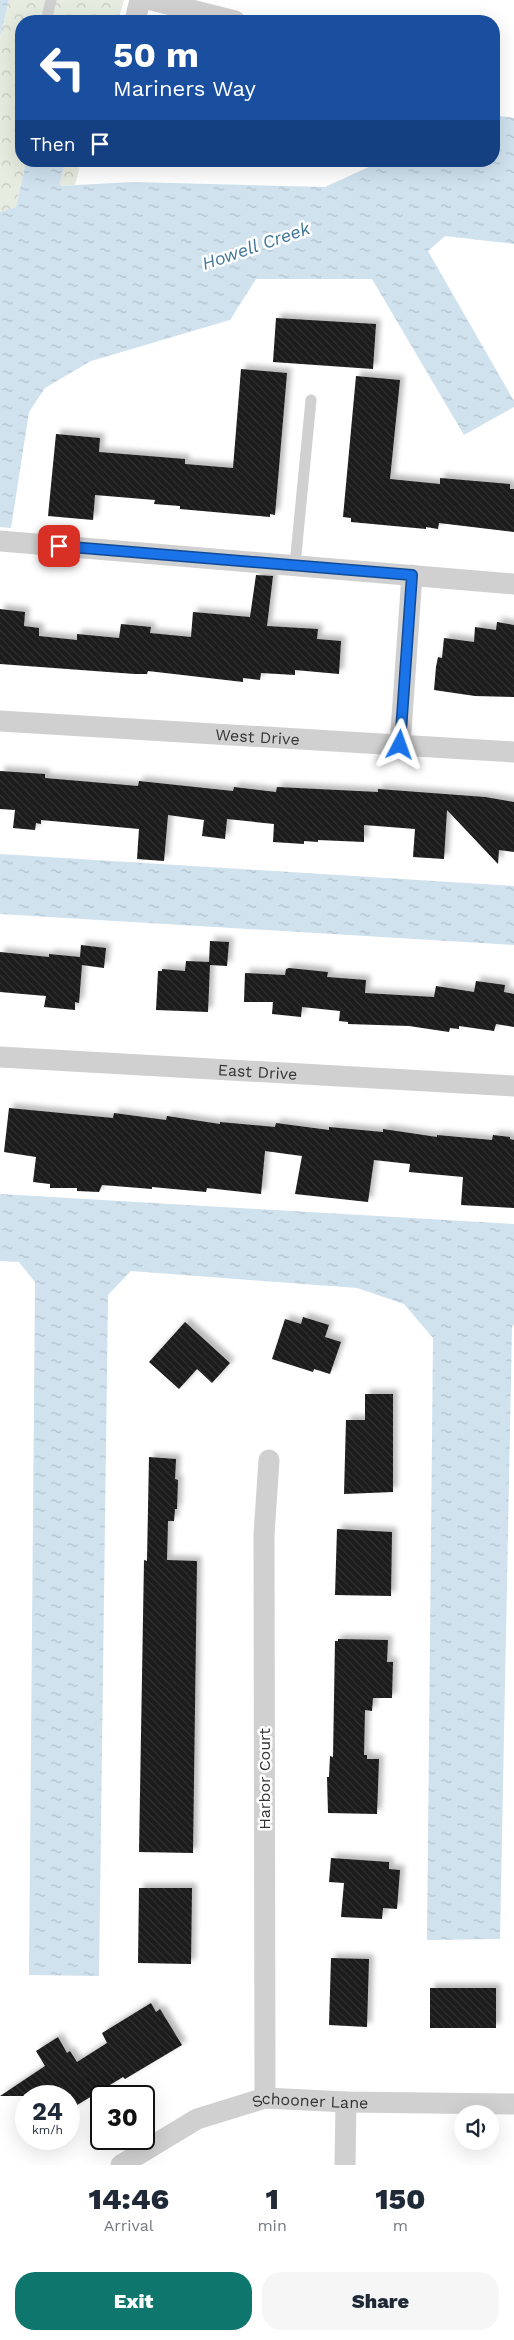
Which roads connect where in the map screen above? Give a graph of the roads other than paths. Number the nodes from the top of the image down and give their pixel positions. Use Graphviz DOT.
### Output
graph roads {
  1 [pos="52,0"];
  2 [pos="140,0"];
  3 [pos="152,0"];
  4 [pos="48,15"];
  5 [pos="136,15"];
  6 [pos="211,15"];
  7 [pos="311,400"];
  8 [pos="0,540"];
  9 [pos="295,565"];
  10 [pos="412,575"];
  11 [pos="514,584"];
  12 [pos="0,721"];
  13 [pos="400,745"];
  14 [pos="514,752"];
  15 [pos="0,1057"];
  16 [pos="514,1086"];
  17 [pos="269,1460"];
  18 [pos="265,2098"];
  19 [pos="346,2102"];
  20 [pos="514,2104"];
  21 [pos="121,2165"];
  22 [pos="345,2165"];
  1 -- 4 [label="lane"];
  2 -- 5 [label="street"];
  3 -- 6 [label="street"];
  7 -- 9 [label="lane"];
  8 -- 9 [label="street"];
  9 -- 10 [label="street"];
  10 -- 11 [label="street"];
  10 -- 13 [label="street"];
  12 -- 13 [label="street, West Drive"];
  13 -- 14 [label="street, West Drive"];
  15 -- 16 [label="street, East Drive"];
  17 -- 18 [label="street, Harbor Court"];
  18 -- 19 [label="street, Schooner Lane"];
  18 -- 21 [label="street, Schooner Lane"];
  19 -- 20 [label="street, Schooner Lane"];
  19 -- 22 [label="street"];
}
